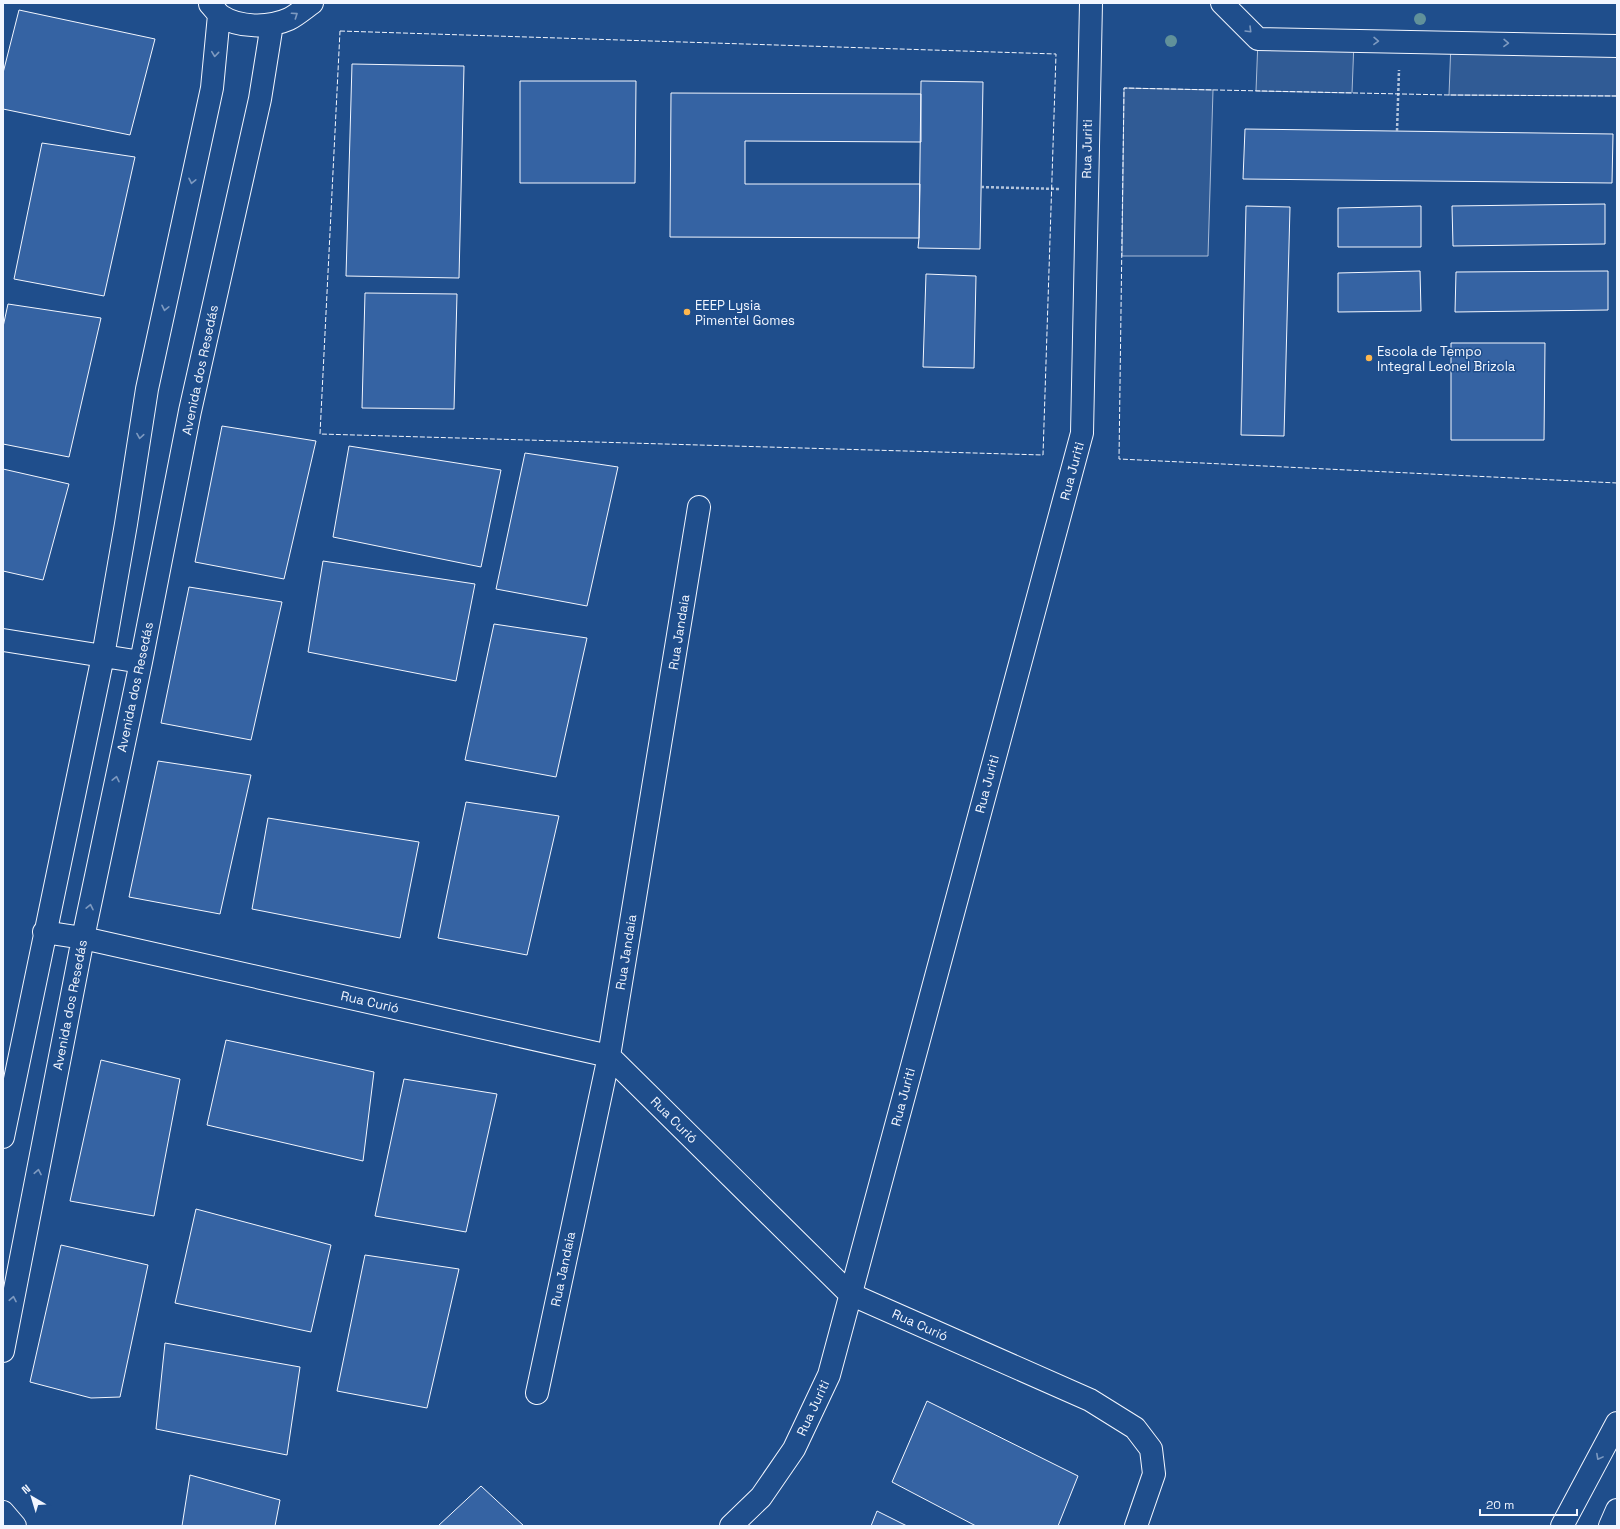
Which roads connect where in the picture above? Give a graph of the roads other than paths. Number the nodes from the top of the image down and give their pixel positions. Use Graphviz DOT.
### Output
graph roads {
  1 [pos="312,3"];
  2 [pos="1091,3"];
  3 [pos="1222,3"];
  4 [pos="214,9"];
  5 [pos="272,24"];
  6 [pos="1617,46"];
  7 [pos="699,507"];
  8 [pos="3,640"];
  9 [pos="103,656"];
  10 [pos="141,662"];
  11 [pos="44,932"];
  12 [pos="83,938"];
  13 [pos="609,1056"];
  14 [pos="3,1137"];
  15 [pos="850,1294"];
  16 [pos="3,1351"];
  17 [pos="537,1393"];
  18 [pos="1617,1423"];
  19 [pos="1617,1510"];
  20 [pos="3,1512"];
  21 [pos="15,1526"];
  22 [pos="731,1526"];
  23 [pos="1136,1526"];
  24 [pos="1562,1526"];
  25 [pos="1610,1526"];
  5 -- 1 [label="street, one-way"];
  2 -- 15 [label="street, Rua Juriti"];
  3 -- 6 [label="street, one-way"];
  4 -- 5 [label="street"];
  4 -- 9 [label="street, one-way"];
  5 -- 10 [label="street, Avenida dos Resedás"];
  7 -- 13 [label="street, Rua Jandaia"];
  8 -- 9 [label="street"];
  9 -- 10 [label="street"];
  9 -- 11 [label="street"];
  12 -- 10 [label="street, Avenida dos Resedás, one-way"];
  11 -- 12 [label="street, Rua Curió"];
  11 -- 14 [label="street"];
  12 -- 13 [label="street, Rua Curió"];
  16 -- 12 [label="street, Avenida dos Resedás, one-way"];
  13 -- 15 [label="street, Rua Curió"];
  13 -- 17 [label="street, Rua Jandaia"];
  15 -- 22 [label="street, Rua Juriti"];
  15 -- 23 [label="street, Rua Curió"];
  18 -- 24 [label="street, one-way"];
  19 -- 25 [label="street"];
  20 -- 21 [label="street"];
}
